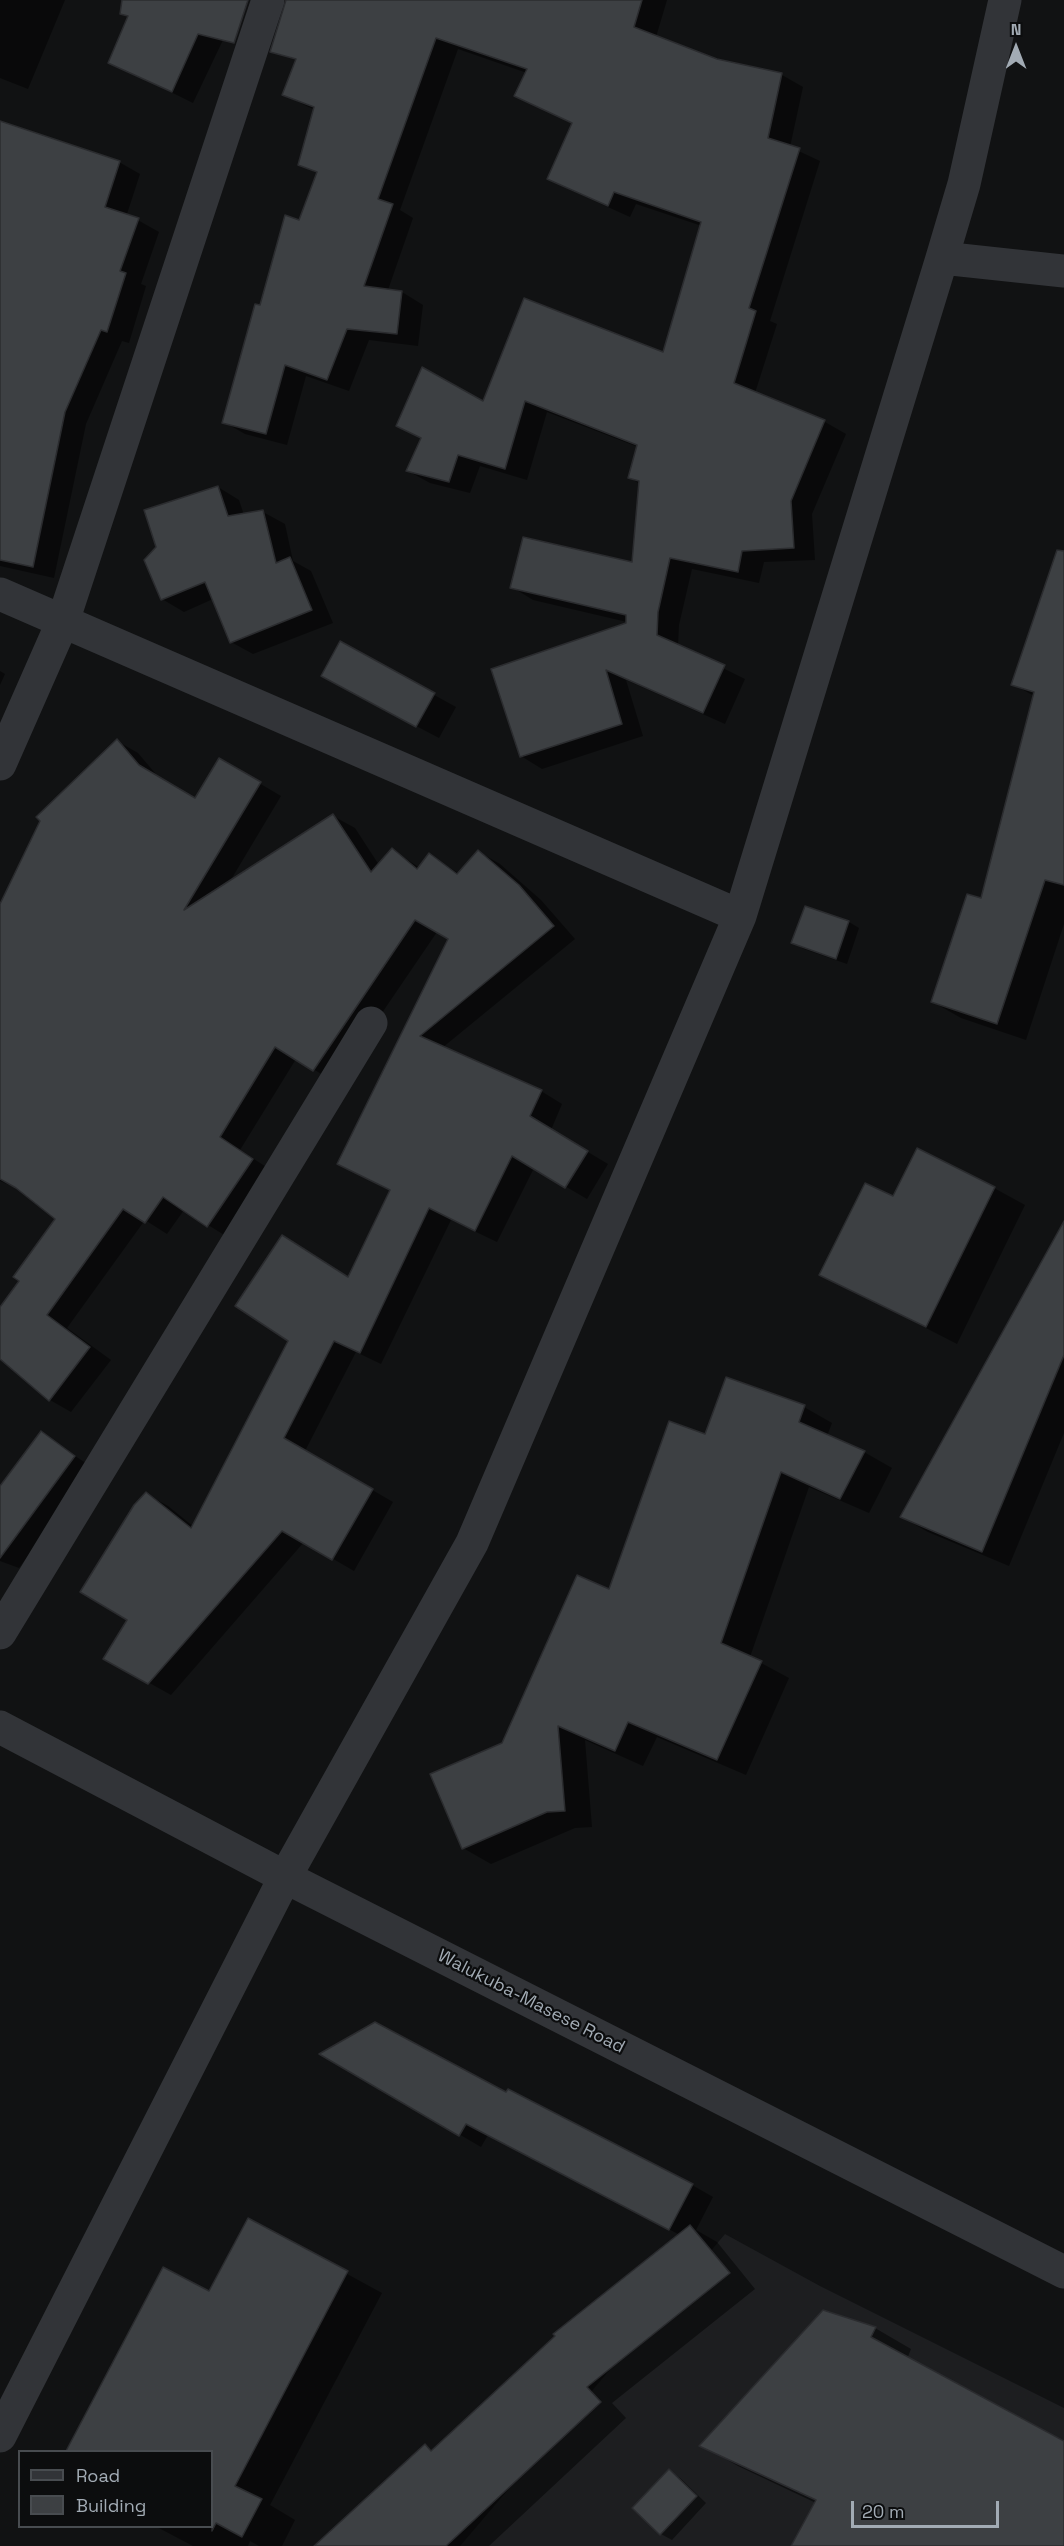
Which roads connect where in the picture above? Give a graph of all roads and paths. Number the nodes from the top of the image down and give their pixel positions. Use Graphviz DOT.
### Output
graph roads {
  1 [pos="268,0"];
  2 [pos="1005,0"];
  3 [pos="942,258"];
  4 [pos="1064,272"];
  5 [pos="0,594"];
  6 [pos="63,621"];
  7 [pos="0,764"];
  8 [pos="740,916"];
  9 [pos="371,1023"];
  10 [pos="0,1633"];
  11 [pos="0,1727"];
  12 [pos="285,1877"];
  13 [pos="1064,2272"];
  14 [pos="0,2436"];
  1 -- 6 [label="street"];
  2 -- 3 [label="street"];
  3 -- 4 [label="street"];
  3 -- 8 [label="street"];
  5 -- 6 [label="street"];
  6 -- 7 [label="street"];
  6 -- 8 [label="street"];
  8 -- 12 [label="street"];
  9 -- 10 [label="street"];
  11 -- 12 [label="street, Walukuba-Masese Road"];
  12 -- 13 [label="street, Walukuba-Masese Road"];
  12 -- 14 [label="street"];
}
